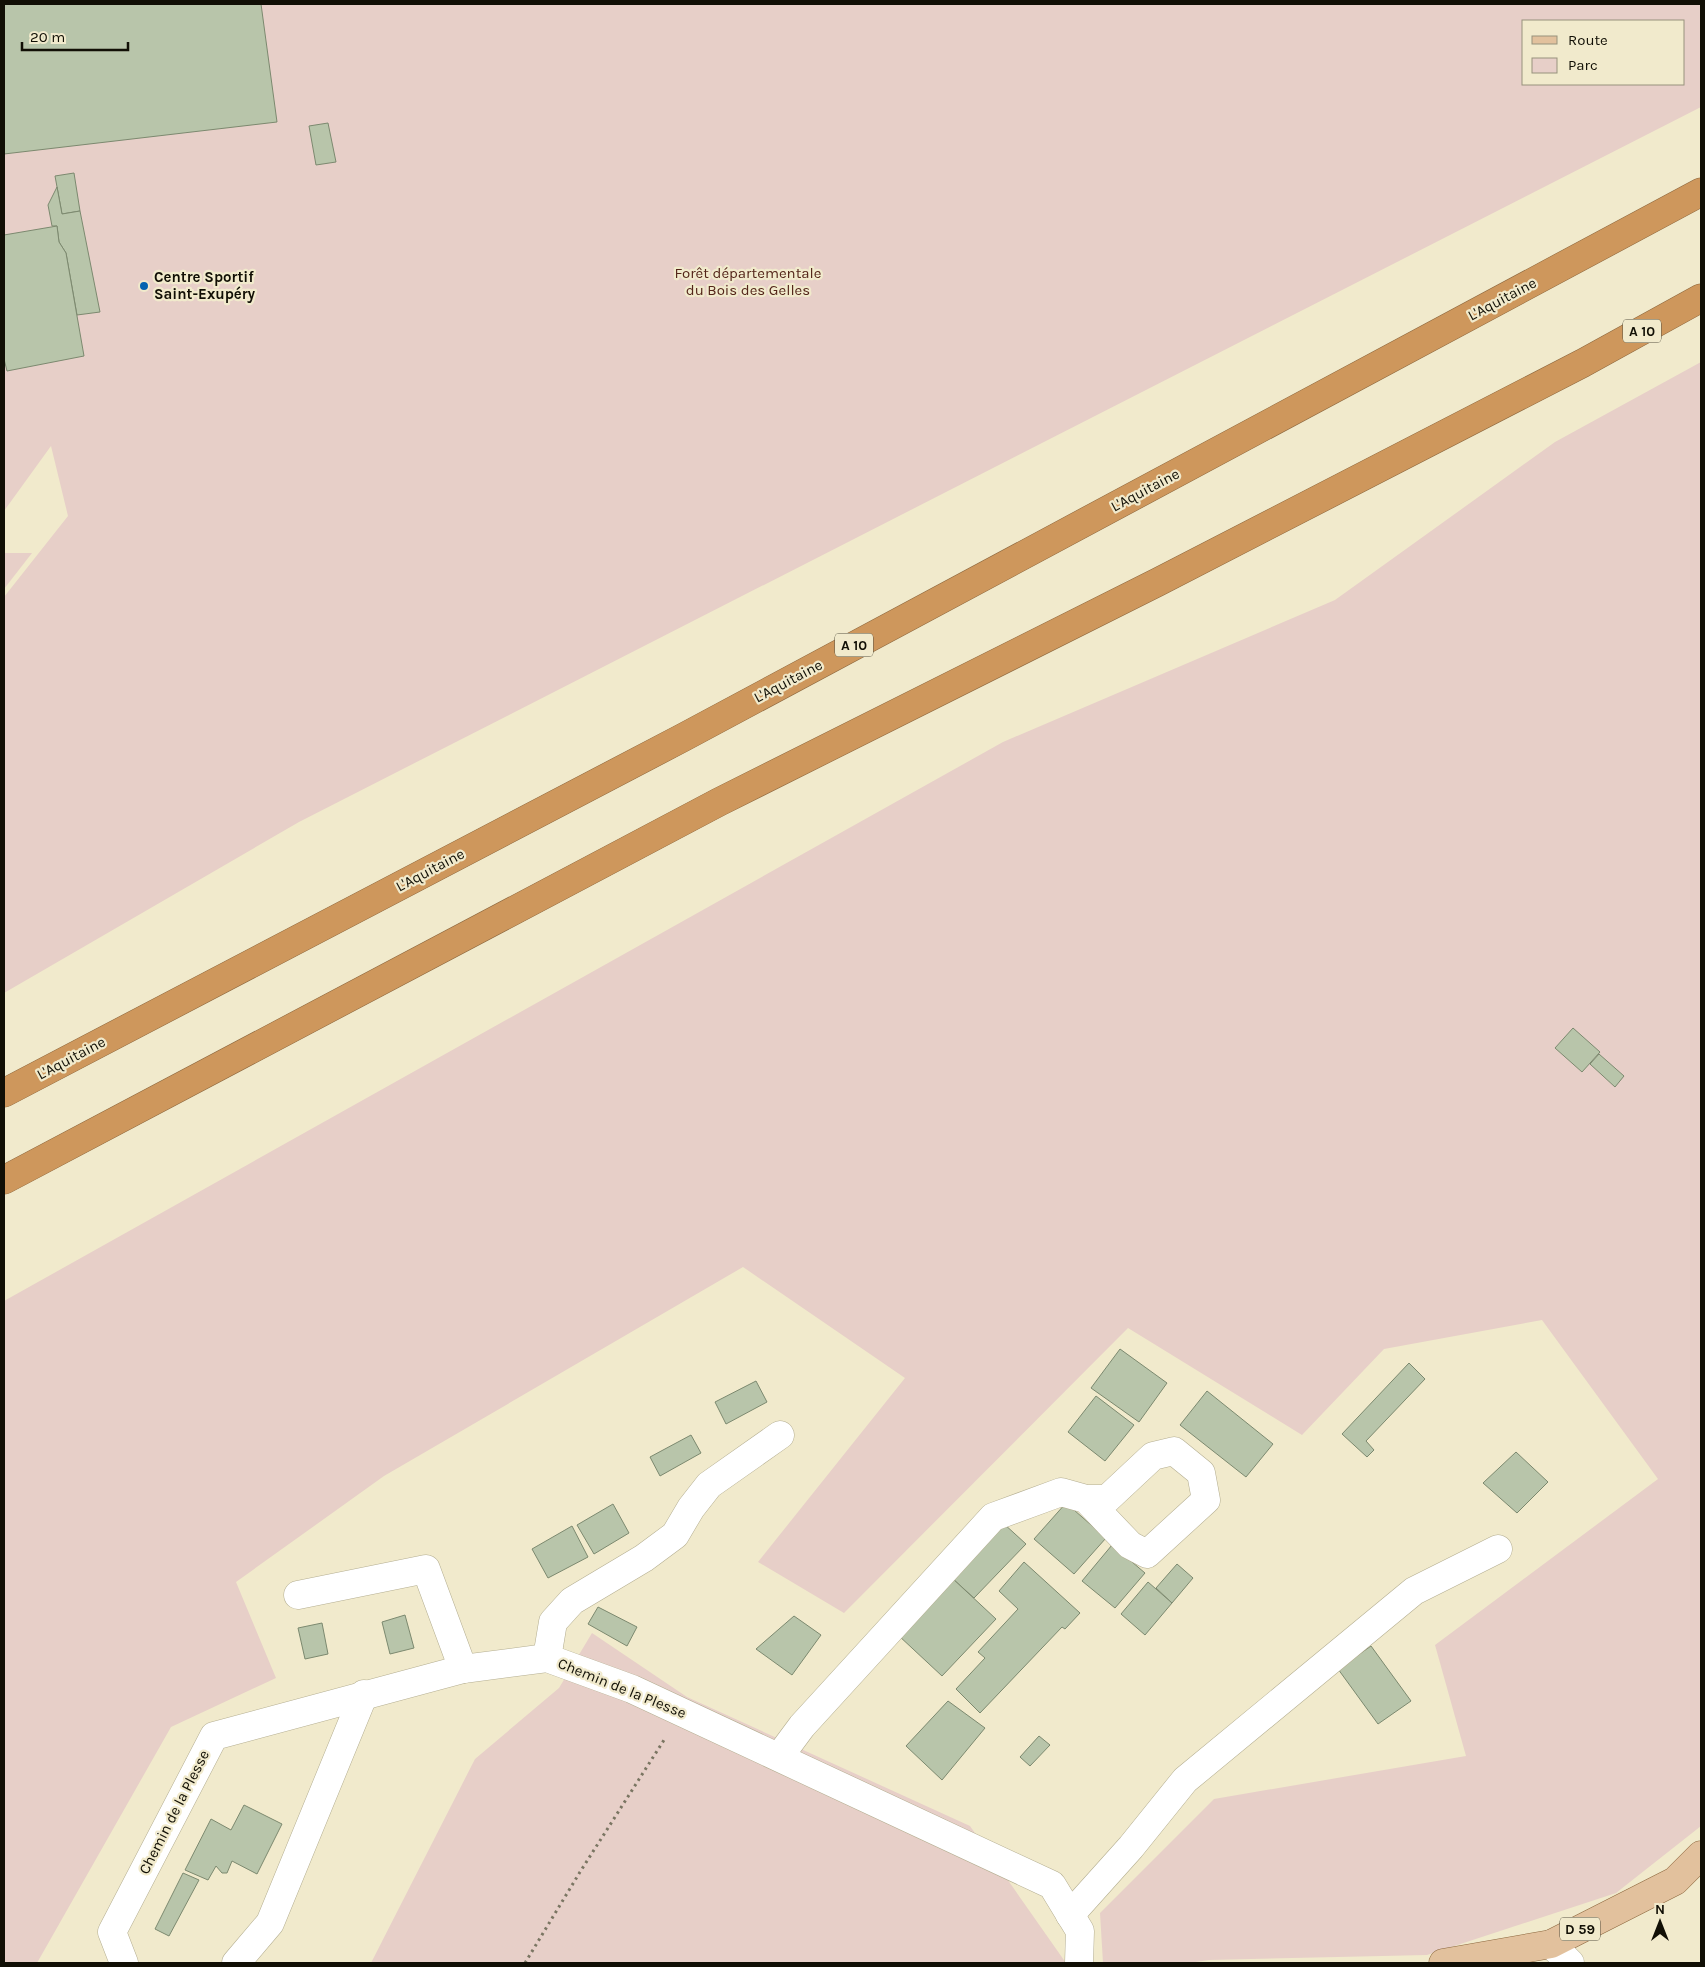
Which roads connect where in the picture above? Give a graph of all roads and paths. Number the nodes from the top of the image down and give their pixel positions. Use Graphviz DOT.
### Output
graph roads {
  1 [pos="1701,192"];
  2 [pos="1701,298"];
  3 [pos="4,1093"];
  4 [pos="4,1180"];
  5 [pos="780,1436"];
  6 [pos="1086,1499"];
  7 [pos="1498,1550"];
  8 [pos="298,1595"];
  9 [pos="547,1658"];
  10 [pos="462,1669"];
  11 [pos="364,1694"];
  12 [pos="682,1712"];
  13 [pos="779,1757"];
  14 [pos="1701,1855"];
  15 [pos="1070,1914"];
  16 [pos="1551,1944"];
  17 [pos="124,1963"];
  18 [pos="236,1963"];
  19 [pos="525,1963"];
  20 [pos="1079,1963"];
  21 [pos="1443,1963"];
  22 [pos="1570,1963"];
  1 -- 3 [label="highway, L'Aquitaine / A 10"];
  2 -- 4 [label="highway, A 10"];
  5 -- 9 [label="street"];
  6 -- 13 [label="street"];
  7 -- 15 [label="street"];
  8 -- 10 [label="street"];
  9 -- 10 [label="street, Chemin de la Plesse"];
  9 -- 12 [label="street, Chemin de la Plesse"];
  10 -- 11 [label="street, Chemin de la Plesse"];
  11 -- 17 [label="street, Chemin de la Plesse"];
  11 -- 18 [label="street"];
  12 -- 13 [label="street, Chemin de la Plesse"];
  12 -- 19 [label="path"];
  13 -- 15 [label="street, Chemin de la Plesse"];
  14 -- 16 [label="main road, D 59"];
  15 -- 20 [label="street, Chemin de la Plesse"];
  16 -- 21 [label="main road, D 59"];
  16 -- 22 [label="street"];
}
